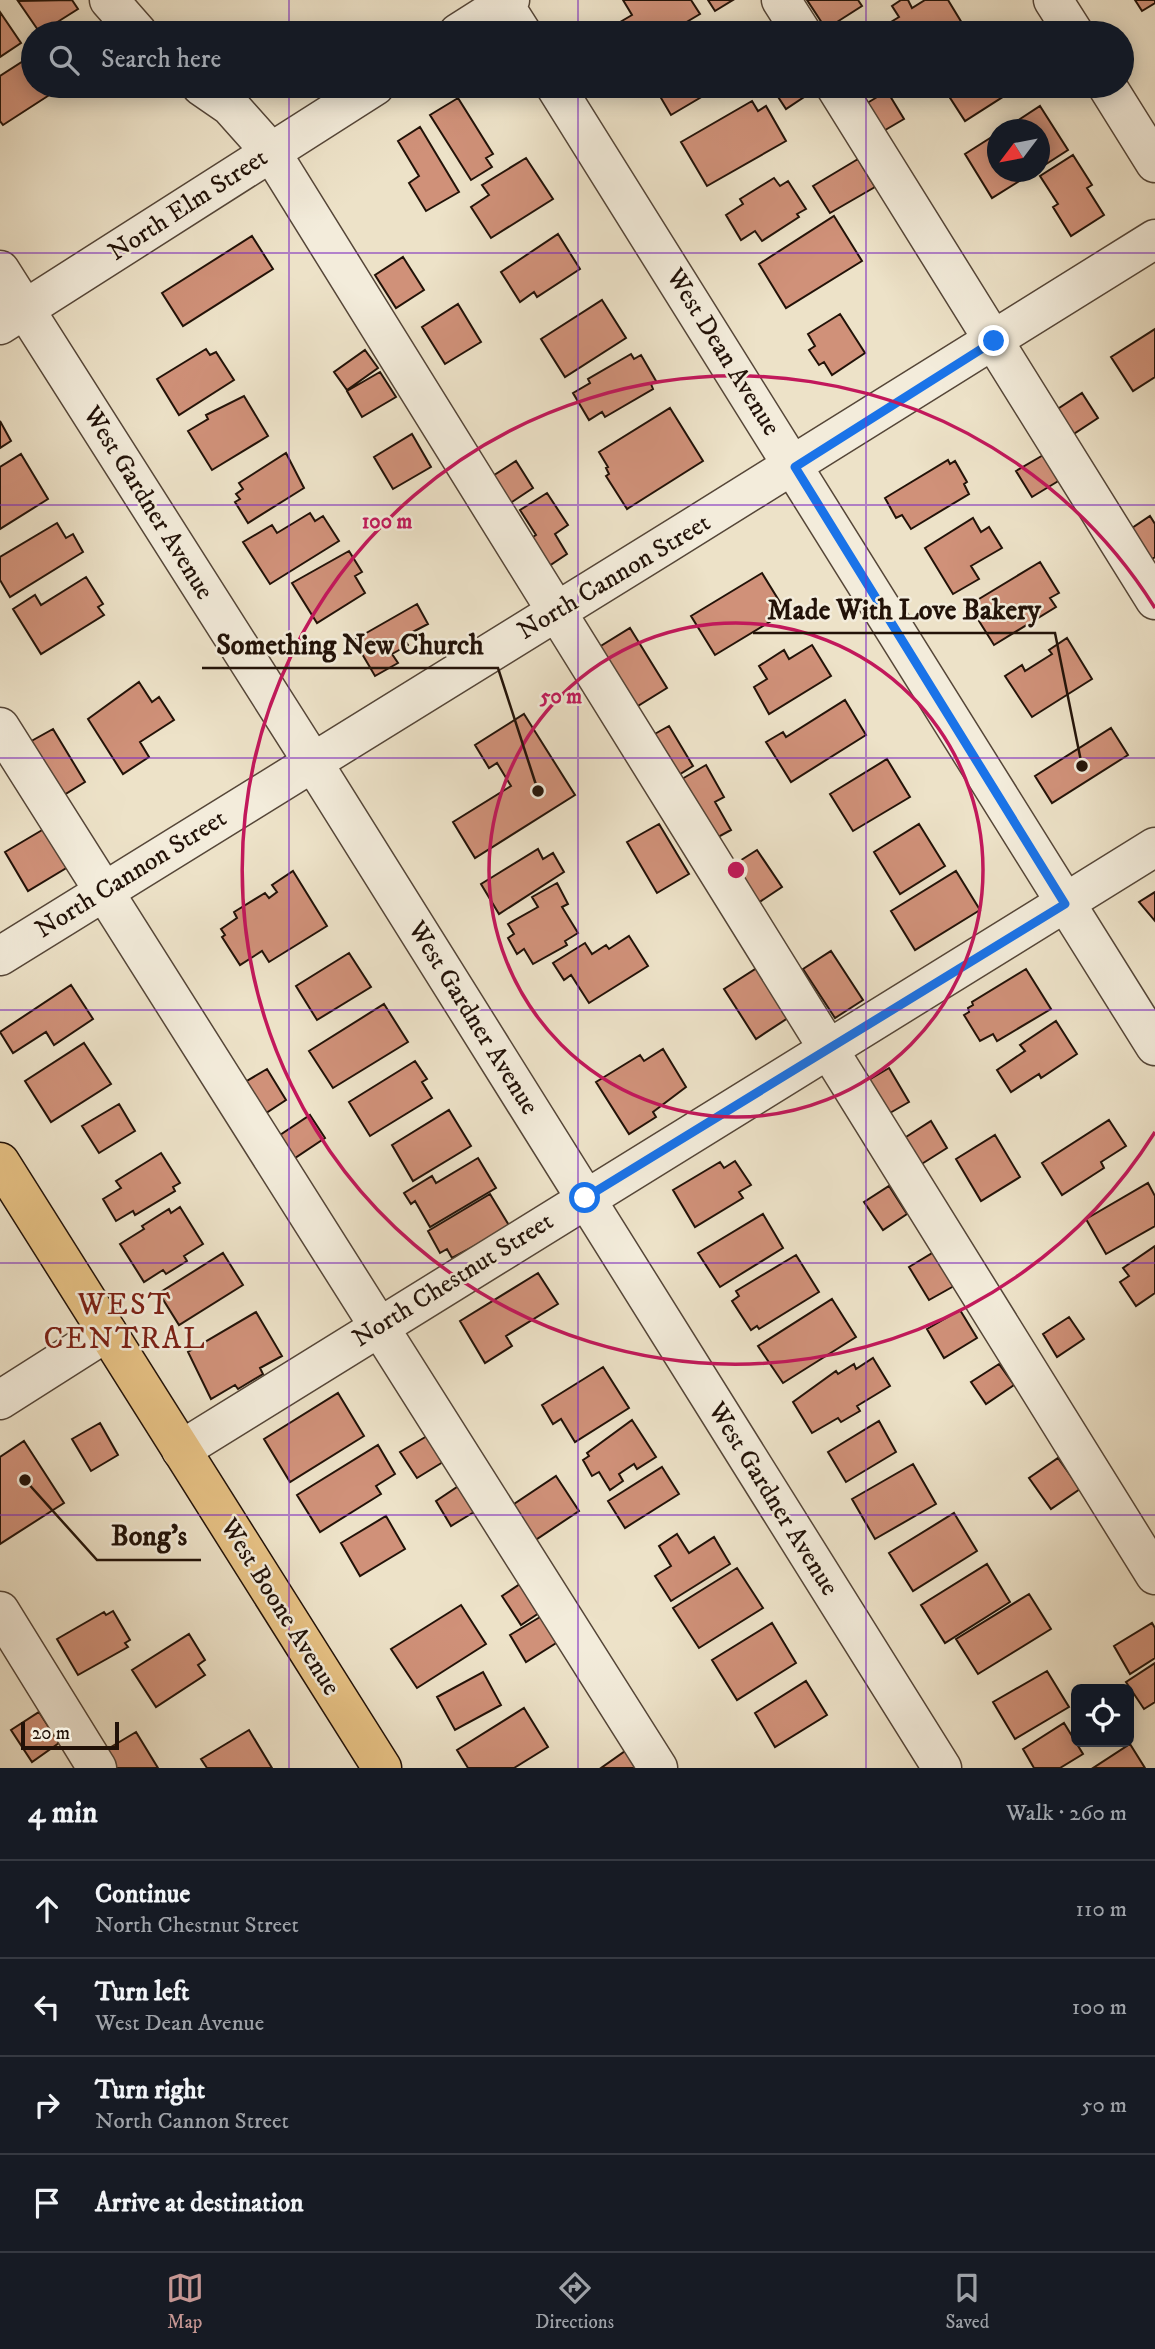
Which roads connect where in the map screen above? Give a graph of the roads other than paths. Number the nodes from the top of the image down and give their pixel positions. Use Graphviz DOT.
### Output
graph roads {
  1 [pos="109,0"];
  2 [pos="781,0"];
  3 [pos="1053,0"];
  4 [pos="509,9"];
  5 [pos="127,21"];
  6 [pos="484,21"];
  7 [pos="794,21"];
  8 [pos="1066,21"];
  9 [pos="218,98"];
  10 [pos="356,98"];
  11 [pos="563,98"];
  12 [pos="842,98"];
  13 [pos="1114,98"];
  14 [pos="271,152"];
  15 [pos="1155,163"];
  16 [pos="1155,239"];
  17 [pos="0,270"];
  18 [pos="13,317"];
  19 [pos="994,341"];
  20 [pos="795,467"];
  21 [pos="1155,600"];
  22 [pos="556,612"];
  23 [pos="0,727"];
  24 [pos="312,761"];
  25 [pos="1155,847"];
  26 [pos="105,890"];
  27 [pos="1065,904"];
  28 [pos="0,956"];
  29 [pos="1155,1046"];
  30 [pos="827,1050"];
  31 [pos="0,1162"];
  32 [pos="585,1198"];
  33 [pos="380,1326"];
  34 [pos="107,1332"];
  35 [pos="0,1400"];
  36 [pos="181,1450"];
  37 [pos="1155,1575"];
  38 [pos="0,1611"];
  39 [pos="97,1768"];
  40 [pos="382,1768"];
  41 [pos="658,1768"];
  42 [pos="942,1768"];
  1 -- 5 [label="street"];
  2 -- 7 [label="street"];
  3 -- 8 [label="street"];
  4 -- 6 [label="street"];
  9 -- 14 [label="street"];
  10 -- 14 [label="street, North Elm Street"];
  11 -- 20 [label="street, West Dean Avenue"];
  12 -- 19 [label="street"];
  13 -- 15 [label="street"];
  14 -- 18 [label="street, North Elm Street"];
  14 -- 22 [label="street"];
  16 -- 19 [label="street, North Cannon Street"];
  17 -- 18 [label="street, West Gardner Avenue"];
  18 -- 24 [label="street, West Gardner Avenue"];
  19 -- 20 [label="street, North Cannon Street"];
  19 -- 21 [label="street"];
  20 -- 22 [label="street, North Cannon Street"];
  20 -- 27 [label="street, West Dean Avenue"];
  22 -- 24 [label="street, North Cannon Street"];
  22 -- 30 [label="street"];
  23 -- 26 [label="street"];
  24 -- 26 [label="street, North Cannon Street"];
  24 -- 32 [label="street, West Gardner Avenue"];
  25 -- 27 [label="street, North Chestnut Street"];
  26 -- 28 [label="street, North Cannon Street"];
  26 -- 33 [label="street"];
  27 -- 29 [label="street, West Dean Avenue"];
  27 -- 30 [label="street, North Chestnut Street"];
  30 -- 32 [label="street, North Chestnut Street"];
  30 -- 37 [label="street"];
  31 -- 34 [label="main road, West Boone Avenue"];
  32 -- 33 [label="street, North Chestnut Street"];
  32 -- 42 [label="street, West Gardner Avenue"];
  33 -- 36 [label="street, North Chestnut Street"];
  33 -- 41 [label="street"];
  34 -- 35 [label="street"];
  34 -- 36 [label="main road, West Boone Avenue"];
  36 -- 40 [label="main road, West Boone Avenue"];
  38 -- 39 [label="street"];
}
